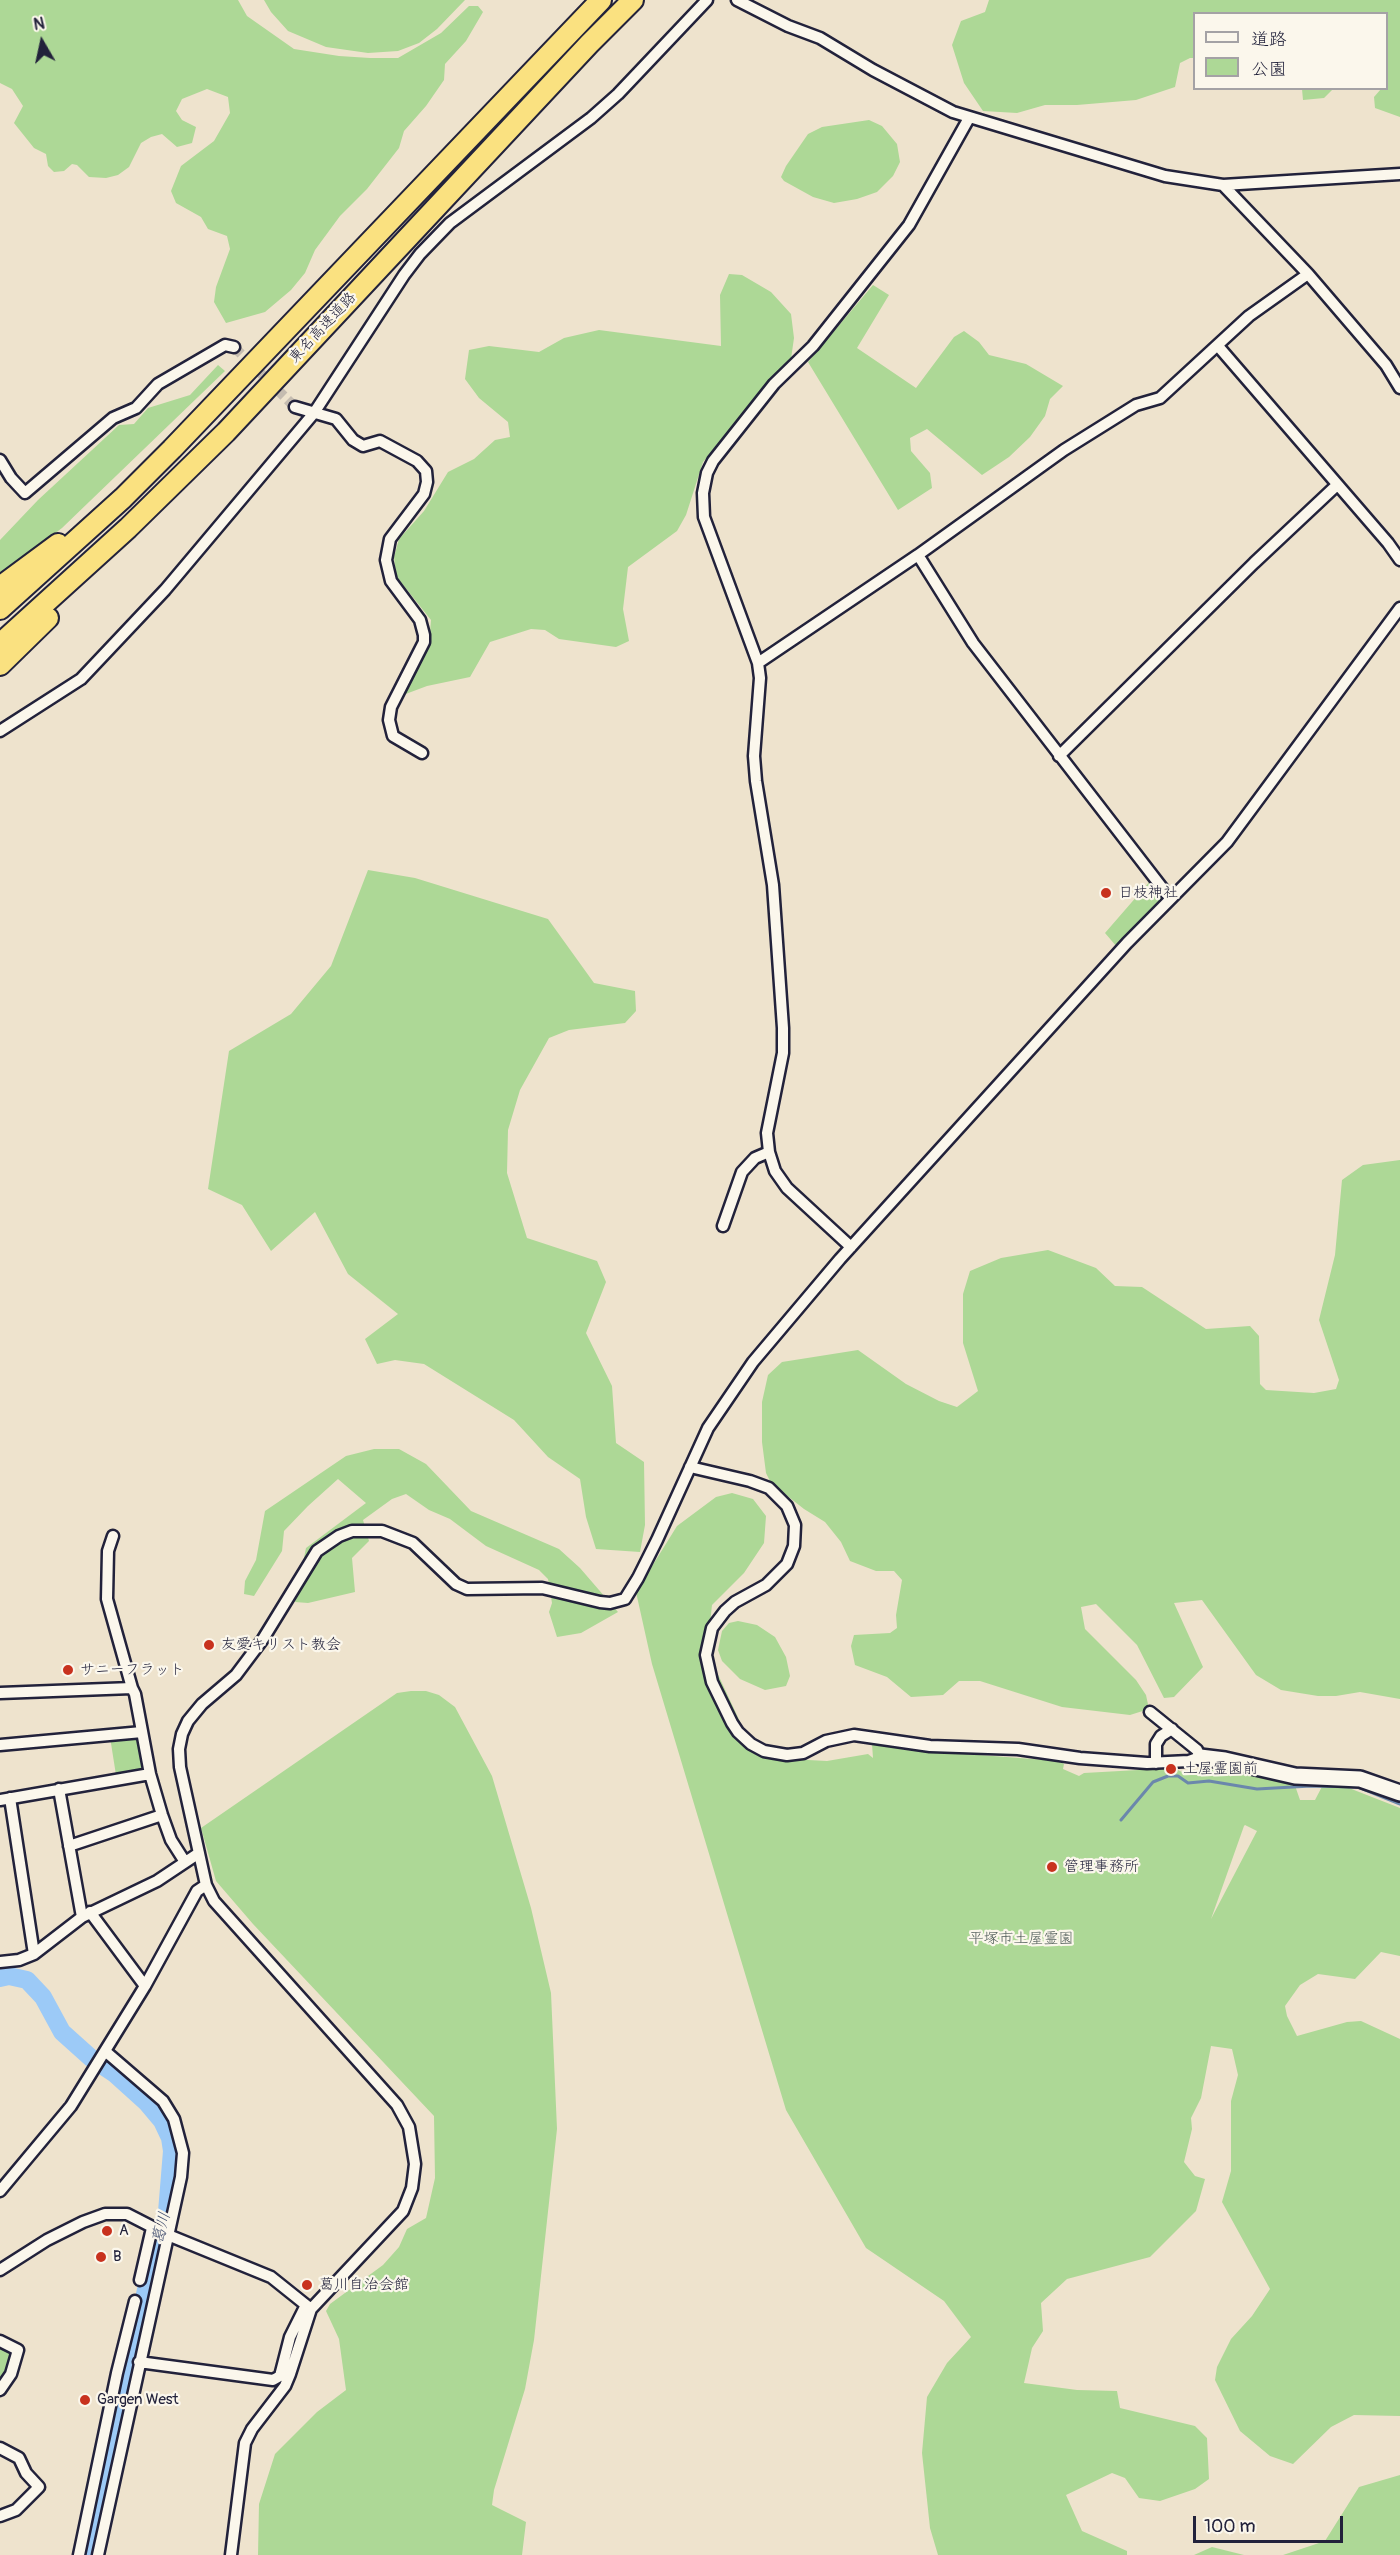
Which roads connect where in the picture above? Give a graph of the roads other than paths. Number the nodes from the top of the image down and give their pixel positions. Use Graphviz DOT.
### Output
graph roads {
  1 [pos="602,0"];
  2 [pos="633,0"];
  3 [pos="707,0"];
  4 [pos="737,0"];
  5 [pos="969,118"];
  6 [pos="1400,174"];
  7 [pos="1223,185"];
  8 [pos="1308,274"];
  9 [pos="1218,346"];
  10 [pos="234,347"];
  11 [pos="1400,388"];
  12 [pos="295,406"];
  13 [pos="314,413"];
  14 [pos="226,432"];
  15 [pos="0,460"];
  16 [pos="1337,485"];
  17 [pos="123,498"];
  18 [pos="918,555"];
  19 [pos="1400,561"];
  20 [pos="0,587"];
  21 [pos="1400,608"];
  22 [pos="0,609"];
  23 [pos="0,644"];
  24 [pos="758,663"];
  25 [pos="0,665"];
  26 [pos="0,731"];
  27 [pos="422,753"];
  28 [pos="1059,756"];
  29 [pos="1170,898"];
  30 [pos="769,1152"];
  31 [pos="723,1226"];
  32 [pos="851,1247"];
  33 [pos="690,1467"];
  34 [pos="112,1536"];
  35 [pos="132,1688"];
  36 [pos="0,1693"];
  37 [pos="1150,1712"];
  38 [pos="1172,1729"];
  39 [pos="142,1732"];
  40 [pos="0,1745"];
  41 [pos="1200,1757"];
  42 [pos="1156,1762"];
  43 [pos="150,1774"];
  44 [pos="59,1790"];
  45 [pos="1400,1793"];
  46 [pos="5,1799"];
  47 [pos="162,1815"];
  48 [pos="69,1846"];
  49 [pos="199,1854"];
  50 [pos="184,1862"];
  51 [pos="206,1885"];
  52 [pos="86,1914"];
  53 [pos="34,1954"];
  54 [pos="0,1962"];
  55 [pos="145,1986"];
  56 [pos="105,2051"];
  57 [pos="0,2191"];
  58 [pos="152,2228"];
  59 [pos="168,2235"];
  60 [pos="0,2270"];
  61 [pos="140,2280"];
  62 [pos="135,2301"];
  63 [pos="308,2307"];
  64 [pos="0,2342"];
  65 [pos="139,2361"];
  66 [pos="0,2390"];
  67 [pos="104,2436"];
  68 [pos="122,2440"];
  69 [pos="0,2448"];
  70 [pos="0,2516"];
  71 [pos="79,2555"];
  72 [pos="98,2555"];
  73 [pos="231,2555"];
  1 -- 17 [label="highway, 東名高速道路"];
  2 -- 14 [label="highway, 東名高速道路"];
  3 -- 13 [label="street"];
  4 -- 5 [label="street"];
  5 -- 7 [label="street"];
  5 -- 24 [label="street"];
  6 -- 7 [label="street"];
  7 -- 8 [label="street"];
  8 -- 9 [label="street"];
  8 -- 11 [label="street"];
  9 -- 16 [label="street"];
  9 -- 18 [label="street"];
  10 -- 15 [label="street"];
  12 -- 13 [label="street"];
  13 -- 26 [label="street"];
  13 -- 27 [label="street"];
  14 -- 23 [label="highway, 東名高速道路"];
  14 -- 25 [label="highway"];
  16 -- 19 [label="street"];
  16 -- 28 [label="street"];
  17 -- 20 [label="highway"];
  17 -- 22 [label="highway, 東名高速道路"];
  18 -- 24 [label="street"];
  18 -- 28 [label="street"];
  21 -- 29 [label="street"];
  24 -- 30 [label="street"];
  28 -- 29 [label="street"];
  29 -- 32 [label="street"];
  30 -- 31 [label="street"];
  30 -- 32 [label="street"];
  32 -- 33 [label="street"];
  33 -- 42 [label="street"];
  33 -- 49 [label="street"];
  34 -- 35 [label="street"];
  35 -- 36 [label="street"];
  35 -- 39 [label="street"];
  37 -- 38 [label="street"];
  38 -- 41 [label="street"];
  38 -- 42 [label="street"];
  39 -- 40 [label="street"];
  39 -- 43 [label="street"];
  41 -- 42 [label="street"];
  41 -- 45 [label="street"];
  43 -- 44 [label="street"];
  43 -- 47 [label="street"];
  44 -- 46 [label="street"];
  44 -- 48 [label="street"];
  46 -- 53 [label="street"];
  47 -- 48 [label="street"];
  47 -- 50 [label="street"];
  48 -- 52 [label="street"];
  49 -- 50 [label="street"];
  49 -- 51 [label="street"];
  50 -- 52 [label="street"];
  51 -- 55 [label="street"];
  51 -- 63 [label="street"];
  52 -- 53 [label="street"];
  52 -- 55 [label="street"];
  53 -- 54 [label="street"];
  55 -- 56 [label="street"];
  56 -- 57 [label="street"];
  56 -- 59 [label="street"];
  58 -- 59 [label="street"];
  58 -- 60 [label="street"];
  58 -- 61 [label="street"];
  59 -- 63 [label="street"];
  59 -- 65 [label="street"];
  62 -- 67 [label="street"];
  63 -- 65 [label="street"];
  63 -- 73 [label="street"];
  64 -- 66 [label="street"];
  65 -- 68 [label="street"];
  67 -- 68 [label="street"];
  67 -- 71 [label="street"];
  68 -- 72 [label="street"];
  69 -- 70 [label="street"];
}
